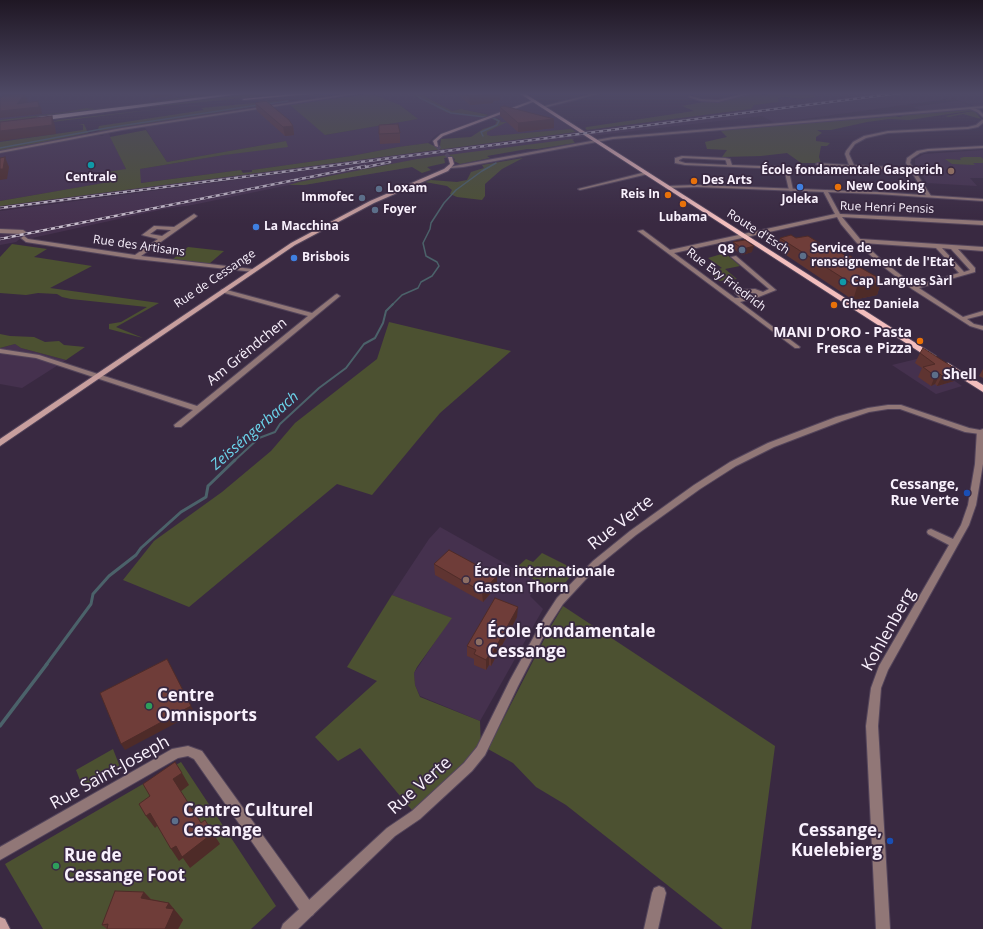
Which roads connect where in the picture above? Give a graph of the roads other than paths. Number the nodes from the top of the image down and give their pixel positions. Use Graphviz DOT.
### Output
graph roads {
  1 [pos="80,136"];
  2 [pos="440,136"];
  3 [pos="590,136"];
  4 [pos="633,136"];
  5 [pos="868,136"];
  6 [pos="596,140"];
  7 [pos="438,146"];
  8 [pos="983,147"];
  9 [pos="0,152"];
  10 [pos="450,158"];
  11 [pos="818,164"];
  12 [pos="451,166"];
  13 [pos="730,166"];
  14 [pos="852,166"];
  15 [pos="913,170"];
  16 [pos="646,173"];
  17 [pos="668,187"];
  18 [pos="580,189"];
  19 [pos="791,190"];
  20 [pos="825,191"];
  21 [pos="929,196"];
  22 [pos="983,200"];
  23 [pos="838,215"];
  24 [pos="194,216"];
  25 [pos="983,223"];
  26 [pos="175,229"];
  27 [pos="0,231"];
  28 [pos="642,231"];
  29 [pos="744,236"];
  30 [pos="163,238"];
  31 [pos="858,241"];
  32 [pos="938,247"];
  33 [pos="953,247"];
  34 [pos="983,249"];
  35 [pos="670,252"];
  36 [pos="136,257"];
  37 [pos="734,257"];
  38 [pos="252,272"];
  39 [pos="963,274"];
  40 [pos="914,288"];
  41 [pos="223,291"];
  42 [pos="762,294"];
  43 [pos="337,296"];
  44 [pos="744,299"];
  45 [pos="735,300"];
  46 [pos="983,313"];
  47 [pos="313,316"];
  48 [pos="962,319"];
  49 [pos="983,320"];
  50 [pos="972,325"];
  51 [pos="983,328"];
  52 [pos="983,334"];
  53 [pos="797,347"];
  54 [pos="0,351"];
  55 [pos="9,351"];
  56 [pos="0,355"];
  57 [pos="98,376"];
  58 [pos="983,389"];
  59 [pos="198,409"];
  60 [pos="178,425"];
  61 [pos="981,432"];
  62 [pos="0,443"];
  63 [pos="931,532"];
  64 [pos="955,544"];
  65 [pos="0,854"];
  66 [pos="660,893"];
  67 [pos="308,910"];
  68 [pos="0,924"];
  69 [pos="3,929"];
  70 [pos="288,929"];
  71 [pos="651,929"];
  72 [pos="883,929"];
  1 -- 9 [label="street"];
  2 -- 7 [label="main road"];
  3 -- 6 [label="main road, Route d'Esch"];
  4 -- 6 [label="street"];
  5 -- 14 [label="street"];
  6 -- 12 [label="street"];
  6 -- 16 [label="main road, Route d'Esch"];
  8 -- 15 [label="street"];
  10 -- 12 [label="main road"];
  11 -- 14 [label="street"];
  12 -- 38 [label="main road, Rue de Cessange"];
  13 -- 13 [label="street"];
  13 -- 19 [label="street"];
  14 -- 15 [label="street"];
  15 -- 21 [label="street"];
  16 -- 17 [label="main road, Route d'Esch"];
  16 -- 18 [label="street"];
  17 -- 19 [label="street"];
  17 -- 29 [label="main road, Route d'Esch"];
  19 -- 20 [label="street"];
  20 -- 21 [label="street"];
  20 -- 23 [label="street"];
  21 -- 22 [label="street"];
  23 -- 25 [label="street, Rue Henri Pensis"];
  23 -- 29 [label="street, Rue Henri Pensis"];
  23 -- 31 [label="street"];
  24 -- 26 [label="street"];
  26 -- 30 [label="street"];
  26 -- 30 [label="street"];
  27 -- 36 [label="street, Rue des Artisans"];
  28 -- 35 [label="street, Rue Evy Friedrich"];
  29 -- 35 [label="street, Rue Henri Pensis"];
  29 -- 58 [label="main road, Route d'Esch"];
  30 -- 36 [label="street"];
  31 -- 32 [label="street"];
  31 -- 40 [label="street"];
  32 -- 33 [label="street"];
  32 -- 39 [label="street"];
  33 -- 34 [label="street"];
  33 -- 39 [label="street"];
  35 -- 45 [label="street, Rue Evy Friedrich"];
  36 -- 38 [label="street, Rue des Artisans"];
  37 -- 42 [label="street"];
  38 -- 41 [label="main road, Rue de Cessange"];
  39 -- 40 [label="street"];
  40 -- 48 [label="street"];
  41 -- 47 [label="street, Am Grëndchen"];
  41 -- 57 [label="main road, Rue de Cessange"];
  42 -- 44 [label="street"];
  42 -- 44 [label="street"];
  43 -- 47 [label="street, Am Grëndchen"];
  44 -- 45 [label="street"];
  45 -- 53 [label="street, Rue Evy Friedrich"];
  46 -- 48 [label="street"];
  47 -- 59 [label="street, Am Grëndchen"];
  48 -- 50 [label="street"];
  49 -- 50 [label="street"];
  50 -- 51 [label="street"];
  50 -- 52 [label="street"];
  54 -- 55 [label="street"];
  55 -- 56 [label="street"];
  55 -- 57 [label="street"];
  57 -- 59 [label="street"];
  57 -- 62 [label="main road, Rue de Cessange"];
  59 -- 60 [label="street, Am Grëndchen"];
  61 -- 64 [label="street, Kohlenberg"];
  61 -- 67 [label="street, Rue Verte"];
  63 -- 64 [label="street"];
  64 -- 72 [label="street, Kohlenberg"];
  65 -- 67 [label="street, Rue Saint-Joseph"];
  66 -- 71 [label="street"];
  67 -- 70 [label="street, Rue Verte"];
  68 -- 69 [label="main road"];
}
